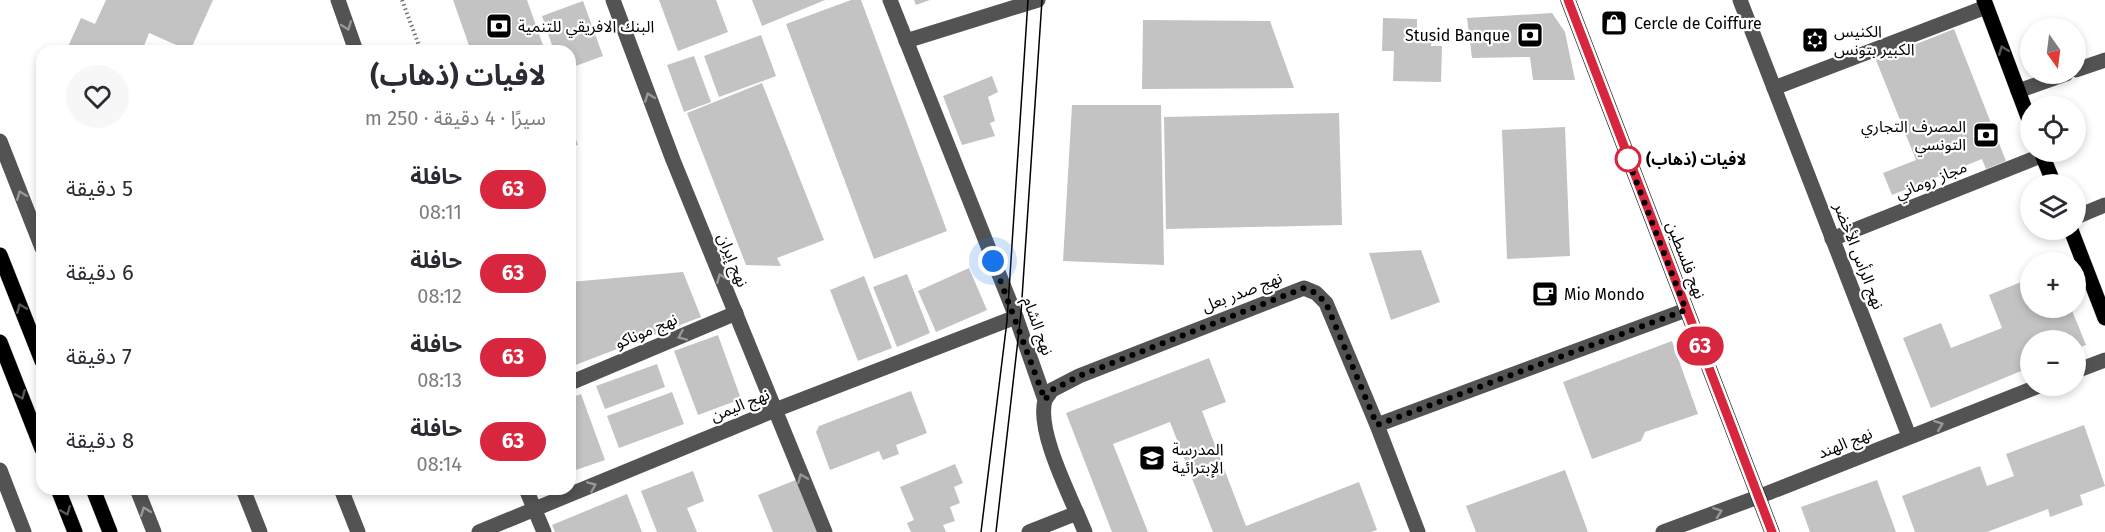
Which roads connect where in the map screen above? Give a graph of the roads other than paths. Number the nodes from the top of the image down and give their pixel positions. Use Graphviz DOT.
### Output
graph roads {
  1 [pos="338,0"];
  2 [pos="613,0"];
  3 [pos="890,0"];
  4 [pos="1038,0"];
  5 [pos="1568,0"];
  6 [pos="1740,0"];
  7 [pos="1985,3"];
  8 [pos="906,41"];
  9 [pos="354,45"];
  10 [pos="2105,60"];
  11 [pos="2086,67"];
  12 [pos="2038,84"];
  13 [pos="1774,88"];
  14 [pos="2018,91"];
  15 [pos="2020,96"];
  16 [pos="0,141"];
  17 [pos="2020,162"];
  18 [pos="2105,205"];
  19 [pos="2086,213"];
  20 [pos="36,233"];
  21 [pos="1833,239"];
  22 [pos="2075,240"];
  23 [pos="0,255"];
  24 [pos="1686,310"];
  25 [pos="736,314"];
  26 [pos="1016,317"];
  27 [pos="2105,318"];
  28 [pos="0,342"];
  29 [pos="36,346"];
  30 [pos="2105,360"];
  31 [pos="2086,367"];
  32 [pos="576,381"];
  33 [pos="2020,393"];
  34 [pos="1045,400"];
  35 [pos="775,410"];
  36 [pos="1377,425"];
  37 [pos="36,434"];
  38 [pos="1910,436"];
  39 [pos="0,470"];
  40 [pos="576,492"];
  41 [pos="60,495"];
  42 [pos="95,495"];
  43 [pos="139,495"];
  44 [pos="245,495"];
  45 [pos="343,495"];
  46 [pos="529,495"];
  47 [pos="569,495"];
  48 [pos="1758,497"];
  49 [pos="535,509"];
  50 [pos="1077,513"];
  51 [pos="24,532"];
  52 [pos="75,532"];
  53 [pos="110,532"];
  54 [pos="154,532"];
  55 [pos="260,532"];
  56 [pos="358,532"];
  57 [pos="479,532"];
  58 [pos="544,532"];
  59 [pos="825,532"];
  60 [pos="1029,532"];
  61 [pos="1084,532"];
  62 [pos="1418,532"];
  63 [pos="1664,532"];
  64 [pos="1772,532"];
  1 -- 9 [label="street, one-way"];
  25 -- 2 [label="street, نهج إيران, one-way"];
  3 -- 8 [label="street, نهج الشام"];
  4 -- 8 [label="street"];
  5 -- 24 [label="main road, نهج فلسطين"];
  6 -- 13 [label="street, نهج الرأس الأخضر"];
  7 -- 13 [label="street"];
  14 -- 7 [label="main road, one-way"];
  8 -- 26 [label="street, نهج الشام"];
  10 -- 11 [label="street"];
  12 -- 14 [label="street"];
  13 -- 21 [label="street, نهج الرأس الأخضر"];
  14 -- 15 [label="main road"];
  20 -- 16 [label="street, one-way"];
  17 -- 21 [label="street, مجاز روماني"];
  18 -- 19 [label="street"];
  21 -- 38 [label="street, نهج الرأس الأخضر"];
  22 -- 27 [label="main road"];
  29 -- 23 [label="main road, one-way"];
  24 -- 36 [label="street"];
  24 -- 48 [label="main road, نهج فلسطين"];
  25 -- 32 [label="street, نهج موناكو, one-way"];
  25 -- 35 [label="street, نهج إيران"];
  26 -- 34 [label="street, نهج الشام"];
  26 -- 35 [label="street, نهج اليمن"];
  28 -- 37 [label="main road, one-way"];
  30 -- 31 [label="street"];
  38 -- 33 [label="street, نهج الهند, one-way"];
  34 -- 36 [label="street, نهج صدر بعل"];
  34 -- 50 [label="street, نهج الشام"];
  40 -- 35 [label="street, نهج اليمن, one-way"];
  59 -- 35 [label="street, نهج إيران, one-way"];
  36 -- 62 [label="street, نهج صدر بعل"];
  38 -- 48 [label="street, نهج الهند"];
  39 -- 51 [label="street"];
  41 -- 52 [label="main road, one-way"];
  42 -- 53 [label="main road"];
  54 -- 43 [label="street, one-way"];
  44 -- 55 [label="street"];
  45 -- 56 [label="street"];
  46 -- 49 [label="street"];
  49 -- 47 [label="street, نهج اليمن, one-way"];
  63 -- 48 [label="street, نهج الهند, one-way"];
  48 -- 64 [label="main road, نهج فلسطين"];
  49 -- 57 [label="street, نهج اليمن"];
  49 -- 58 [label="street"];
  50 -- 60 [label="street"];
  50 -- 61 [label="street, نهج الشام"];
}
